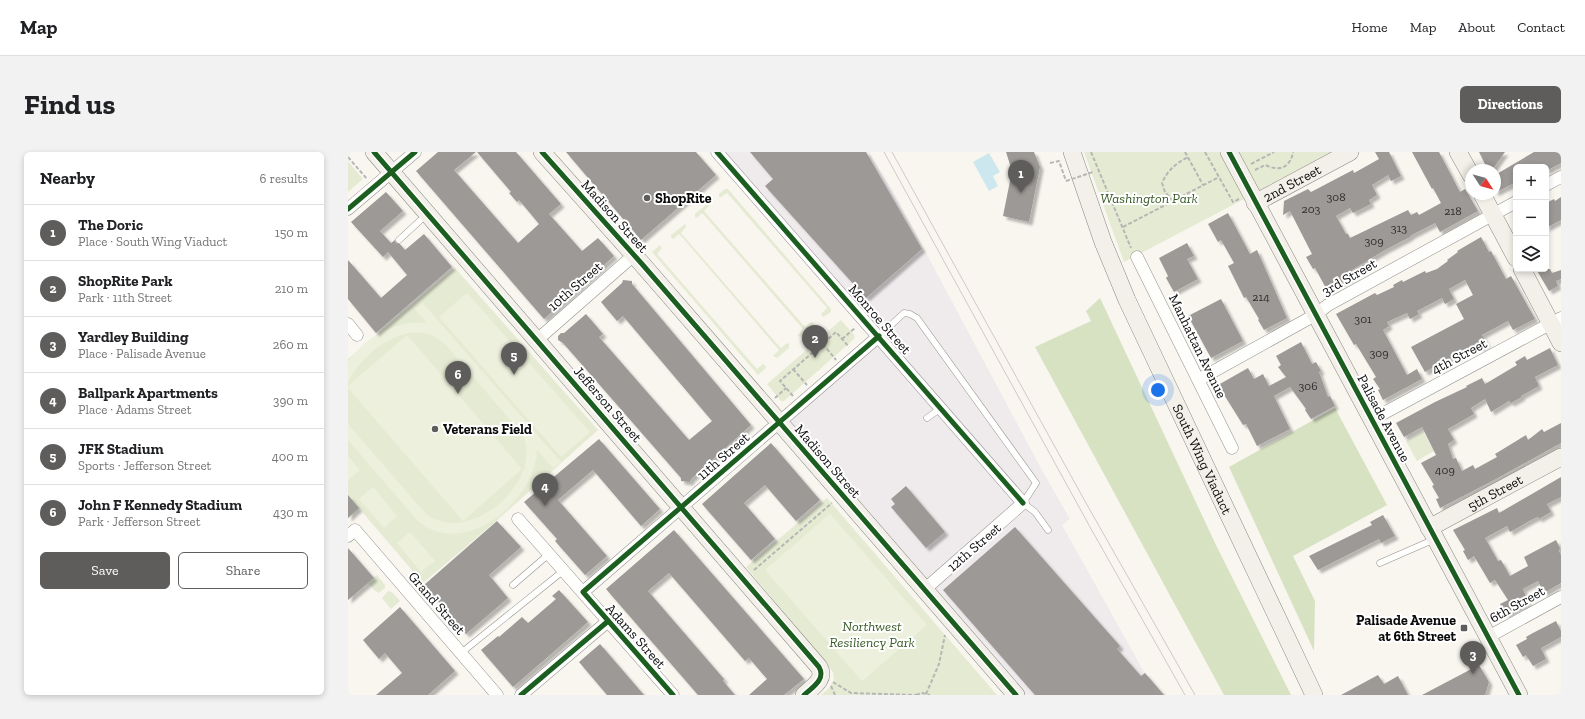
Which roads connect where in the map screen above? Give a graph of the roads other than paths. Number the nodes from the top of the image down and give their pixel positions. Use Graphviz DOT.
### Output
graph roads {
  1 [pos="374,152"];
  2 [pos="415,152"];
  3 [pos="542,152"];
  4 [pos="717,152"];
  5 [pos="1072,152"];
  6 [pos="1229,152"];
  7 [pos="1350,152"];
  8 [pos="1458,152"];
  9 [pos="1465,164"];
  10 [pos="392,172"];
  11 [pos="1561,177"];
  12 [pos="1549,183"];
  13 [pos="1485,200"];
  14 [pos="1255,203"];
  15 [pos="1513,204"];
  16 [pos="348,209"];
  17 [pos="427,214"];
  18 [pos="1493,214"];
  19 [pos="399,240"];
  20 [pos="1134,252"];
  21 [pos="1513,252"];
  22 [pos="634,255"];
  23 [pos="1524,272"];
  24 [pos="1315,315"];
  25 [pos="1556,321"];
  26 [pos="348,324"];
  27 [pos="357,335"];
  28 [pos="879,336"];
  29 [pos="537,340"];
  30 [pos="1561,343"];
  31 [pos="1198,380"];
  32 [pos="941,408"];
  33 [pos="927,418"];
  34 [pos="1371,420"];
  35 [pos="780,423"];
  36 [pos="1232,448"];
  37 [pos="1561,457"];
  38 [pos="1023,503"];
  39 [pos="682,508"];
  40 [pos="518,519"];
  41 [pos="1048,530"];
  42 [pos="351,533"];
  43 [pos="1432,534"];
  44 [pos="549,554"];
  45 [pos="1380,563"];
  46 [pos="564,571"];
  47 [pos="513,585"];
  48 [pos="924,590"];
  49 [pos="583,592"];
  50 [pos="1561,597"];
  51 [pos="607,622"];
  52 [pos="1488,637"];
  53 [pos="461,653"];
  54 [pos="497,695"];
  55 [pos="522,695"];
  56 [pos="673,695"];
  57 [pos="804,695"];
  58 [pos="1016,695"];
  59 [pos="1314,695"];
  60 [pos="1519,695"];
  1 -- 10 [label="street, Jefferson Street"];
  2 -- 10 [label="street"];
  3 -- 22 [label="street, Madison Street"];
  4 -- 28 [label="street, Monroe Street"];
  5 -- 59 [label="street, South Wing Viaduct"];
  6 -- 14 [label="street, Palisade Avenue"];
  7 -- 14 [label="street, 2nd Street"];
  8 -- 9 [label="street"];
  10 -- 16 [label="street"];
  10 -- 17 [label="street, Jefferson Street"];
  11 -- 12 [label="street"];
  13 -- 18 [label="street"];
  14 -- 24 [label="street, Palisade Avenue"];
  15 -- 18 [label="street, 3rd Street"];
  17 -- 19 [label="lane"];
  17 -- 29 [label="street, Jefferson Street"];
  18 -- 21 [label="street"];
  18 -- 24 [label="street, 3rd Street"];
  20 -- 31 [label="street, Manhattan Avenue"];
  22 -- 29 [label="street, 10th Street"];
  22 -- 35 [label="street, Madison Street"];
  23 -- 25 [label="street"];
  24 -- 31 [label="street, 3rd Street"];
  24 -- 34 [label="street, Palisade Avenue"];
  25 -- 30 [label="street"];
  25 -- 34 [label="street, 4th Street"];
  26 -- 27 [label="street"];
  28 -- 32 [label="street, Monroe Street"];
  28 -- 35 [label="street, 11th Street"];
  28 -- 38 [label="lane"];
  29 -- 39 [label="street, Jefferson Street"];
  31 -- 36 [label="street, Manhattan Avenue"];
  32 -- 33 [label="lane"];
  32 -- 38 [label="street, Monroe Street"];
  34 -- 43 [label="street, Palisade Avenue"];
  35 -- 39 [label="street, 11th Street"];
  35 -- 48 [label="street, Madison Street"];
  37 -- 43 [label="street, 5th Street"];
  38 -- 41 [label="lane"];
  38 -- 48 [label="street, 12th Street"];
  39 -- 49 [label="street, 11th Street"];
  39 -- 57 [label="street, Jefferson Street"];
  40 -- 44 [label="street, Adams Street"];
  42 -- 53 [label="street, Grand Street"];
  43 -- 45 [label="lane"];
  43 -- 52 [label="street, Palisade Avenue"];
  44 -- 46 [label="street, Adams Street"];
  44 -- 47 [label="lane"];
  46 -- 49 [label="street, Adams Street"];
  46 -- 53 [label="lane"];
  48 -- 58 [label="street, Madison Street"];
  49 -- 51 [label="street, Adams Street"];
  50 -- 52 [label="street, 6th Street"];
  51 -- 55 [label="street"];
  51 -- 56 [label="street, Adams Street"];
  52 -- 60 [label="street, Palisade Avenue"];
  53 -- 54 [label="street, Grand Street"];
}
